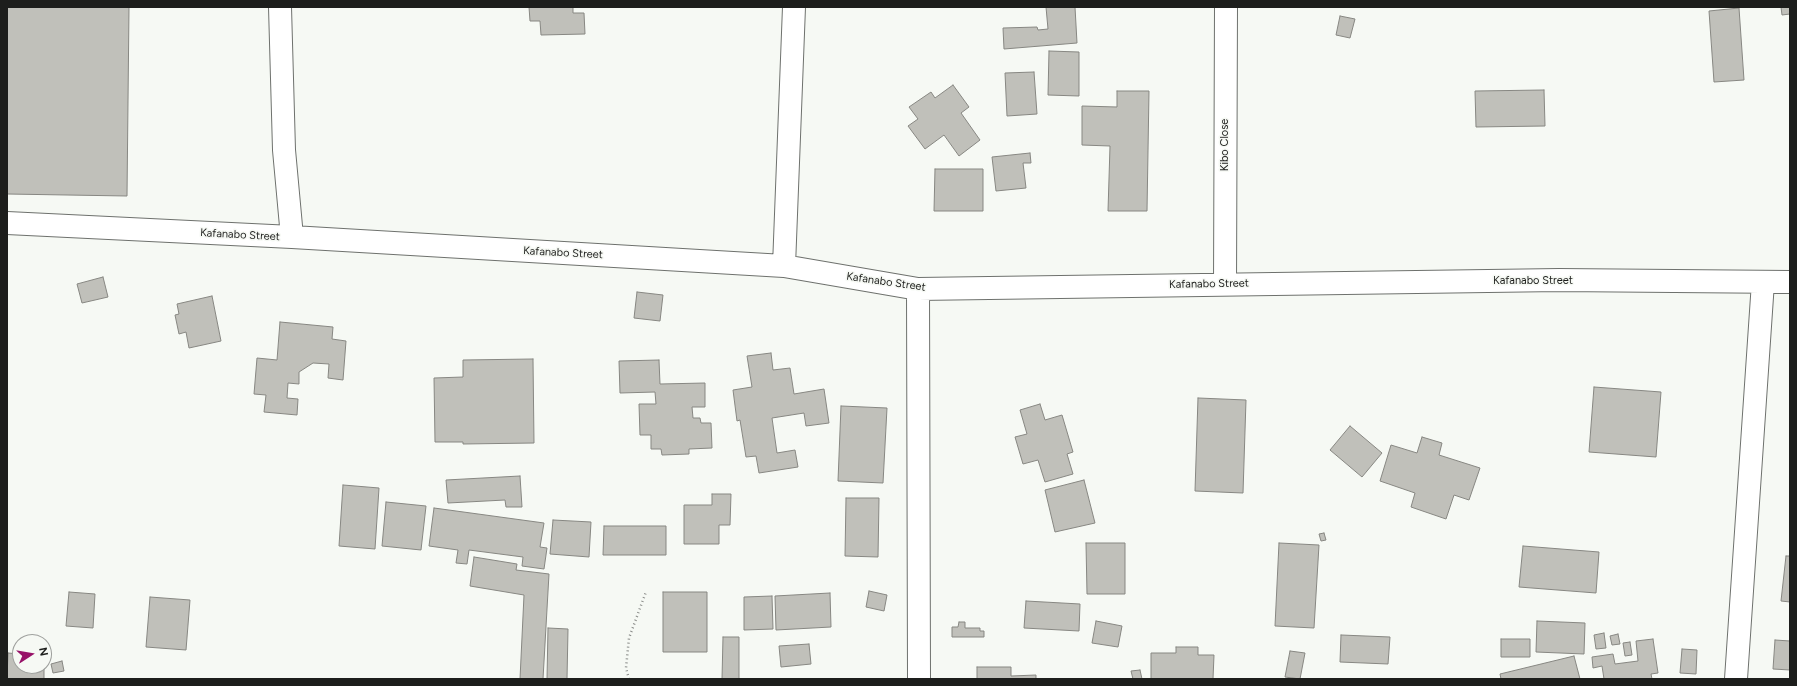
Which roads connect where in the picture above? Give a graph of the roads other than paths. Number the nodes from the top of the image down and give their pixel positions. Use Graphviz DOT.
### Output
graph roads {
  1 [pos="280,7"];
  2 [pos="794,7"];
  3 [pos="1226,7"];
  4 [pos="7,223"];
  5 [pos="292,237"];
  6 [pos="784,266"];
  7 [pos="1763,282"];
  8 [pos="1790,282"];
  9 [pos="1225,284"];
  10 [pos="918,289"];
  11 [pos="920,679"];
  12 [pos="1736,679"];
  1 -- 5 [label="street"];
  2 -- 6 [label="street"];
  3 -- 9 [label="street, Kibo Close"];
  4 -- 5 [label="street, Kafanabo Street"];
  5 -- 6 [label="street, Kafanabo Street"];
  6 -- 10 [label="street, Kafanabo Street"];
  7 -- 8 [label="street, Kafanabo Street"];
  7 -- 9 [label="street, Kafanabo Street"];
  7 -- 12 [label="street"];
  9 -- 10 [label="street, Kafanabo Street"];
  10 -- 11 [label="street"];
}
